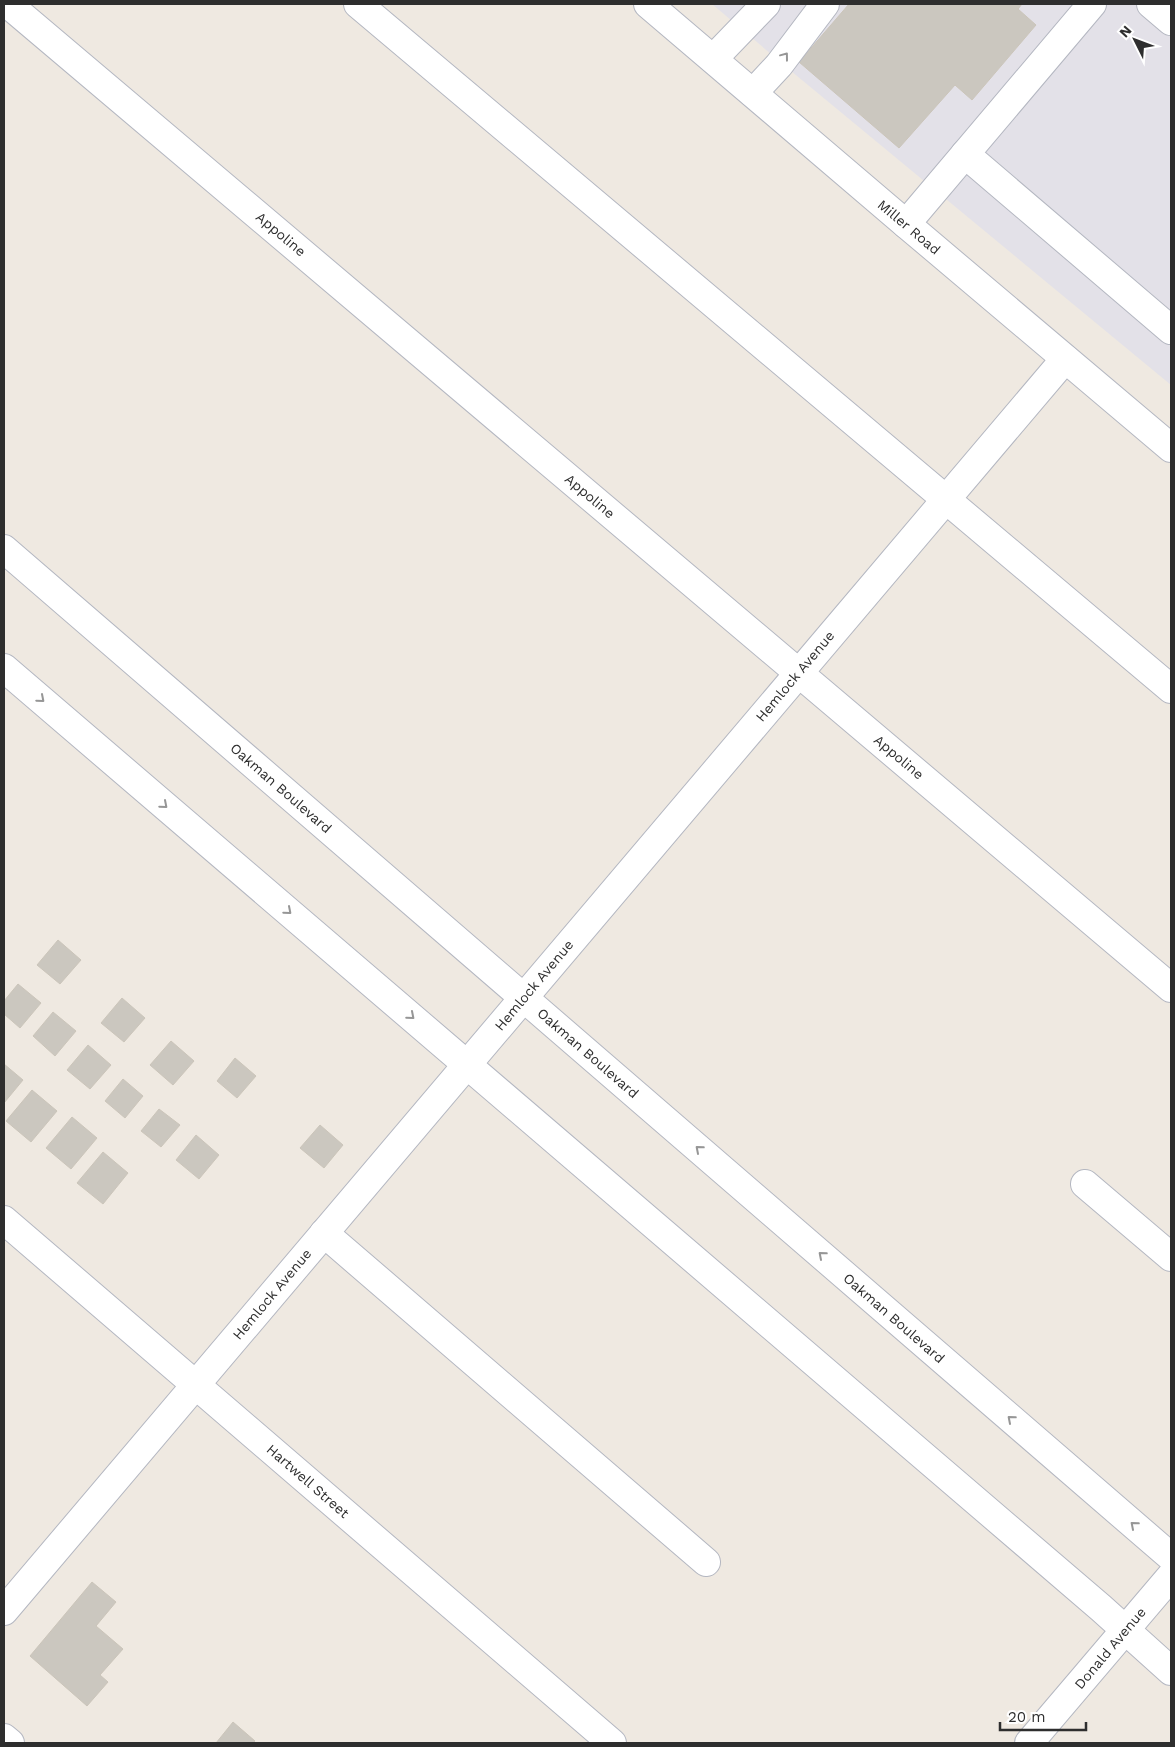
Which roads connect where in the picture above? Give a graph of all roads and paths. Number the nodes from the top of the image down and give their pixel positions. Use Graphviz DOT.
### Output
graph roads {
  1 [pos="8,4"];
  2 [pos="358,4"];
  3 [pos="648,4"];
  4 [pos="766,4"];
  5 [pos="825,4"];
  6 [pos="1092,4"];
  7 [pos="1150,4"];
  8 [pos="1171,21"];
  9 [pos="713,59"];
  10 [pos="753,93"];
  11 [pos="965,154"];
  12 [pos="906,224"];
  13 [pos="1171,330"];
  14 [pos="1065,359"];
  15 [pos="1171,448"];
  16 [pos="946,499"];
  17 [pos="4,549"];
  18 [pos="4,668"];
  19 [pos="798,672"];
  20 [pos="1171,689"];
  21 [pos="1171,988"];
  22 [pos="523,998"];
  23 [pos="467,1064"];
  24 [pos="1085,1184"];
  25 [pos="4,1220"];
  26 [pos="324,1233"];
  27 [pos="1171,1257"];
  28 [pos="196,1385"];
  29 [pos="1171,1557"];
  30 [pos="706,1562"];
  31 [pos="1171,1576"];
  32 [pos="4,1611"];
  33 [pos="1124,1630"];
  34 [pos="1171,1671"];
  35 [pos="4,1738"];
  36 [pos="10,1743"];
  37 [pos="612,1743"];
  38 [pos="1029,1743"];
  1 -- 19 [label="street, Appoline"];
  2 -- 16 [label="street"];
  3 -- 9 [label="street, Miller Road"];
  4 -- 9 [label="street"];
  10 -- 5 [label="street, one-way"];
  6 -- 11 [label="street"];
  7 -- 8 [label="street"];
  9 -- 10 [label="street, Miller Road"];
  10 -- 12 [label="street, Miller Road"];
  11 -- 12 [label="street"];
  11 -- 13 [label="street"];
  12 -- 14 [label="street, Miller Road"];
  14 -- 15 [label="street, Miller Road"];
  14 -- 16 [label="street, Hemlock Avenue"];
  16 -- 19 [label="street, Hemlock Avenue"];
  16 -- 20 [label="street"];
  17 -- 22 [label="street, Oakman Boulevard"];
  18 -- 23 [label="street, one-way"];
  19 -- 21 [label="street, Appoline"];
  19 -- 22 [label="street, Hemlock Avenue"];
  22 -- 23 [label="street, Hemlock Avenue"];
  29 -- 22 [label="street, Oakman Boulevard, one-way"];
  23 -- 26 [label="street, Hemlock Avenue"];
  23 -- 33 [label="street"];
  24 -- 27 [label="street"];
  25 -- 28 [label="street, Hartwell Street"];
  26 -- 28 [label="street, Hemlock Avenue"];
  26 -- 30 [label="street"];
  28 -- 32 [label="street, Hemlock Avenue"];
  28 -- 37 [label="street, Hartwell Street"];
  31 -- 33 [label="street, Donald Avenue"];
  33 -- 34 [label="street"];
  33 -- 38 [label="street, Donald Avenue"];
  35 -- 36 [label="street"];
}
